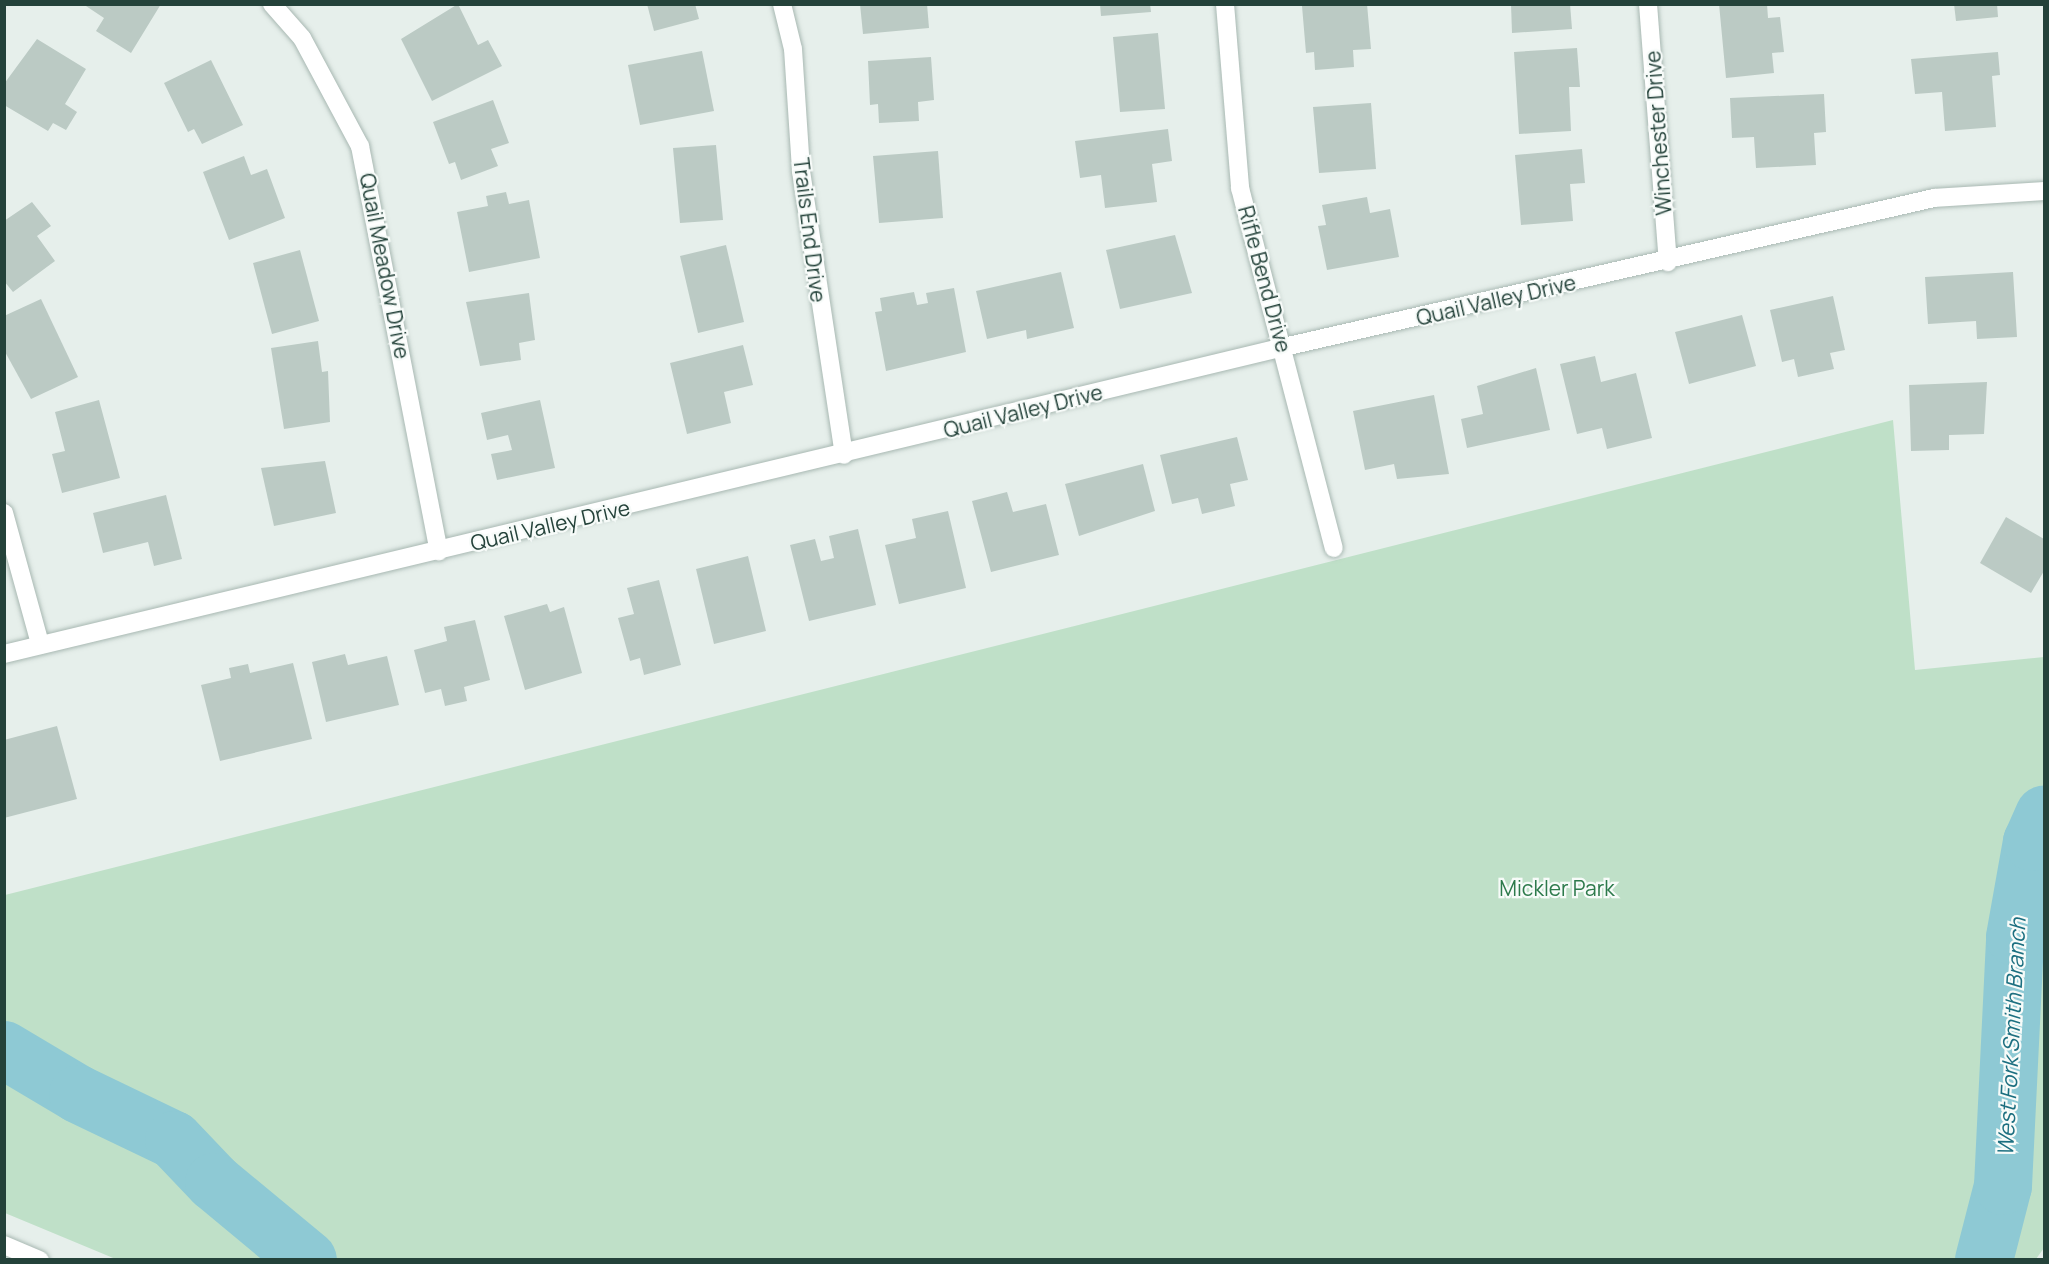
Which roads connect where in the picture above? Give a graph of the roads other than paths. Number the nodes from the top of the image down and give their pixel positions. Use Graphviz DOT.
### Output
graph roads {
  1 [pos="272,4"];
  2 [pos="782,4"];
  3 [pos="1225,4"];
  4 [pos="1648,4"];
  5 [pos="2044,191"];
  6 [pos="1668,262"];
  7 [pos="1284,347"];
  8 [pos="844,455"];
  9 [pos="4,513"];
  10 [pos="1334,548"];
  11 [pos="439,551"];
  12 [pos="40,644"];
  13 [pos="4,654"];
  14 [pos="4,1245"];
  15 [pos="40,1260"];
  1 -- 11 [label="street, Quail Meadow Drive"];
  2 -- 8 [label="street, Trails End Drive"];
  3 -- 7 [label="street, Rifle Bend Drive"];
  4 -- 6 [label="street, Winchester Drive"];
  5 -- 6 [label="street, Quail Valley Drive"];
  6 -- 7 [label="street, Quail Valley Drive"];
  7 -- 8 [label="street, Quail Valley Drive"];
  7 -- 10 [label="street, Rifle Bend Drive"];
  8 -- 11 [label="street, Quail Valley Drive"];
  9 -- 12 [label="street"];
  11 -- 12 [label="street, Quail Valley Drive"];
  12 -- 13 [label="street, Quail Valley Drive"];
  14 -- 15 [label="street"];
}
